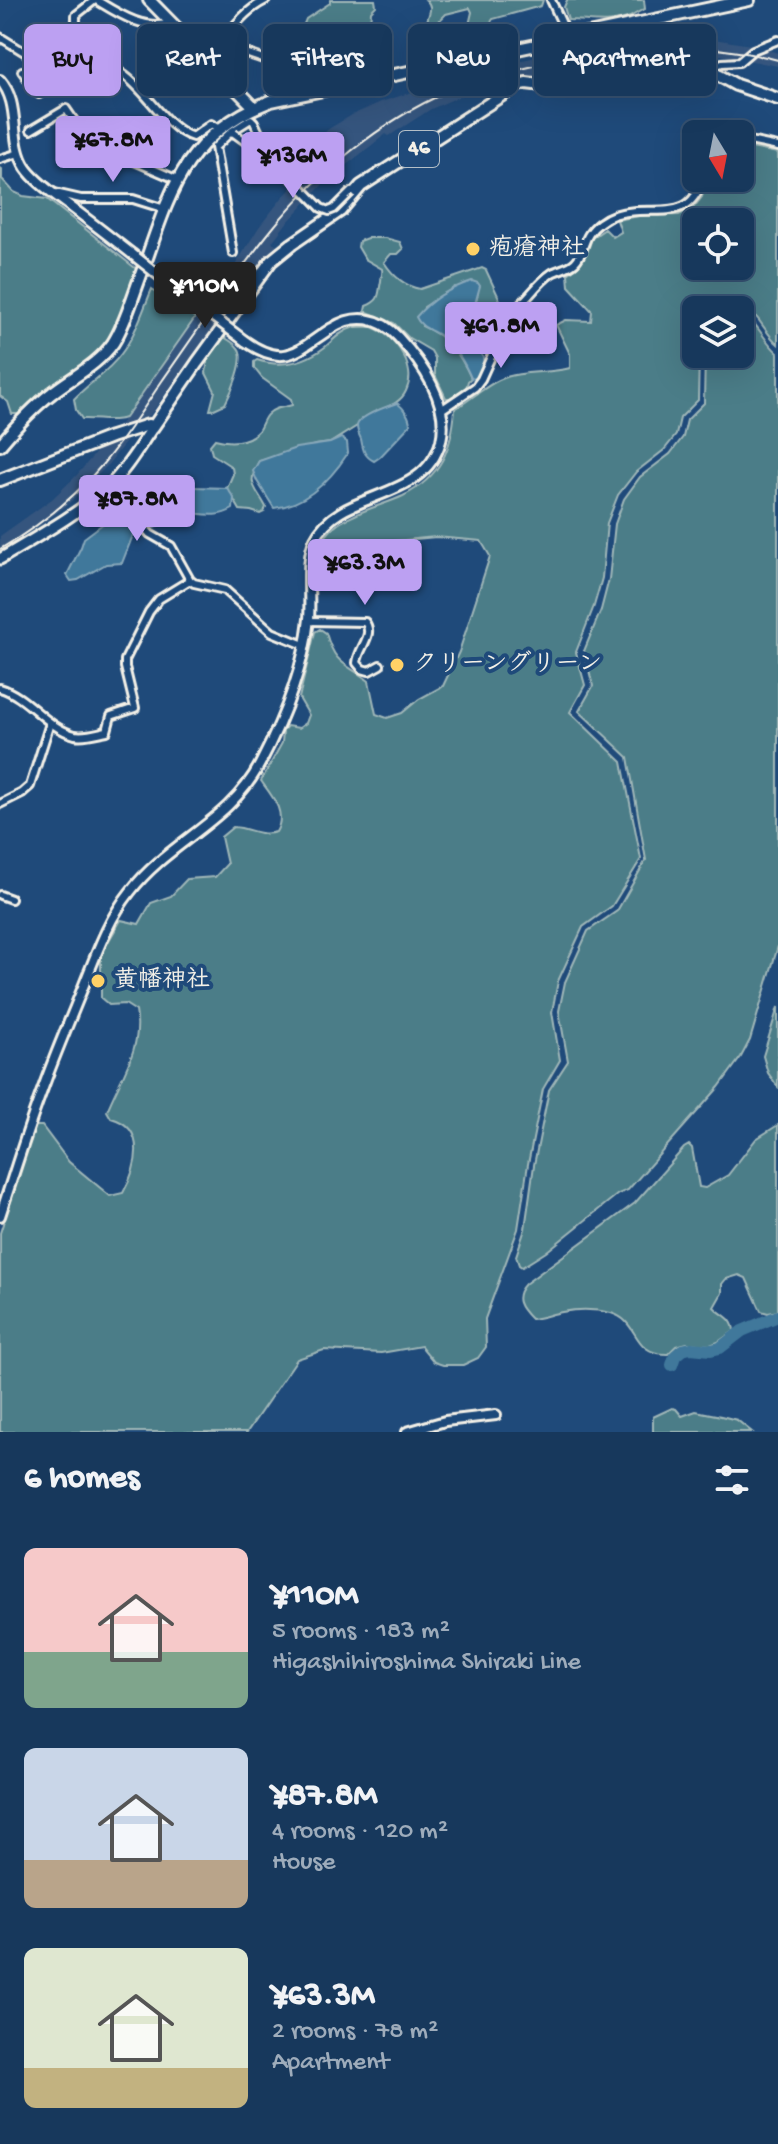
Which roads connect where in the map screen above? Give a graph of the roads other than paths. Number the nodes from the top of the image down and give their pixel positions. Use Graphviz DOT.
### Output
graph roads {
  1 [pos="95,0"];
  2 [pos="149,0"];
  3 [pos="266,0"];
  4 [pos="551,0"];
  5 [pos="749,0"];
  6 [pos="172,23"];
  7 [pos="235,24"];
  8 [pos="562,24"];
  9 [pos="638,24"];
  10 [pos="0,37"];
  11 [pos="778,40"];
  12 [pos="534,46"];
  13 [pos="716,65"];
  14 [pos="22,71"];
  15 [pos="716,74"];
  16 [pos="392,76"];
  17 [pos="0,80"];
  18 [pos="534,84"];
  19 [pos="243,96"];
  20 [pos="294,96"];
  21 [pos="778,99"];
  22 [pos="254,107"];
  23 [pos="263,116"];
  24 [pos="219,129"];
  25 [pos="31,130"];
  26 [pos="233,132"];
  27 [pos="263,141"];
  28 [pos="754,142"];
  29 [pos="778,147"];
  30 [pos="19,153"];
  31 [pos="0,159"];
  32 [pos="178,180"];
  33 [pos="353,192"];
  34 [pos="698,192"];
  35 [pos="52,193"];
  36 [pos="165,209"];
  37 [pos="233,253"];
  38 [pos="441,410"];
  39 [pos="153,427"];
  40 [pos="0,445"];
  41 [pos="0,480"];
  42 [pos="109,486"];
  43 [pos="0,559"];
  44 [pos="190,580"];
  45 [pos="309,621"];
  46 [pos="304,645"];
  47 [pos="380,665"];
  48 [pos="0,688"];
  49 [pos="50,723"];
  50 [pos="0,804"];
  51 [pos="0,895"];
  52 [pos="11,899"];
  53 [pos="0,1216"];
  54 [pos="496,1415"];
  55 [pos="407,1432"];
  1 -- 6 [label="street"];
  1 -- 24 [label="street"];
  2 -- 6 [label="main road"];
  3 -- 7 [label="street"];
  4 -- 8 [label="street"];
  5 -- 9 [label="main road"];
  10 -- 14 [label="street"];
  11 -- 13 [label="street"];
  12 -- 16 [label="main road"];
  15 -- 21 [label="main road, 46"];
  17 -- 30 [label="street"];
  18 -- 33 [label="main road, 46"];
  19 -- 22 [label="main road"];
  20 -- 22 [label="main road"];
  22 -- 23 [label="street"];
  22 -- 24 [label="main road"];
  24 -- 32 [label="main road"];
  25 -- 32 [label="street"];
  26 -- 27 [label="street"];
  26 -- 33 [label="street, bridge"];
  26 -- 37 [label="street"];
  28 -- 29 [label="street"];
  30 -- 31 [label="street"];
  30 -- 35 [label="street"];
  32 -- 36 [label="main road"];
  33 -- 39 [label="main road, 46"];
  34 -- 38 [label="street"];
  35 -- 36 [label="street"];
  35 -- 38 [label="street, bridge"];
  36 -- 40 [label="main road"];
  38 -- 45 [label="street"];
  39 -- 41 [label="main road"];
  39 -- 42 [label="main road"];
  42 -- 43 [label="main road"];
  42 -- 44 [label="street"];
  44 -- 46 [label="street"];
  44 -- 49 [label="street"];
  45 -- 46 [label="street"];
  45 -- 47 [label="street"];
  46 -- 53 [label="street"];
  48 -- 49 [label="street"];
  49 -- 50 [label="street"];
  51 -- 52 [label="street"];
  54 -- 55 [label="street"];
}
